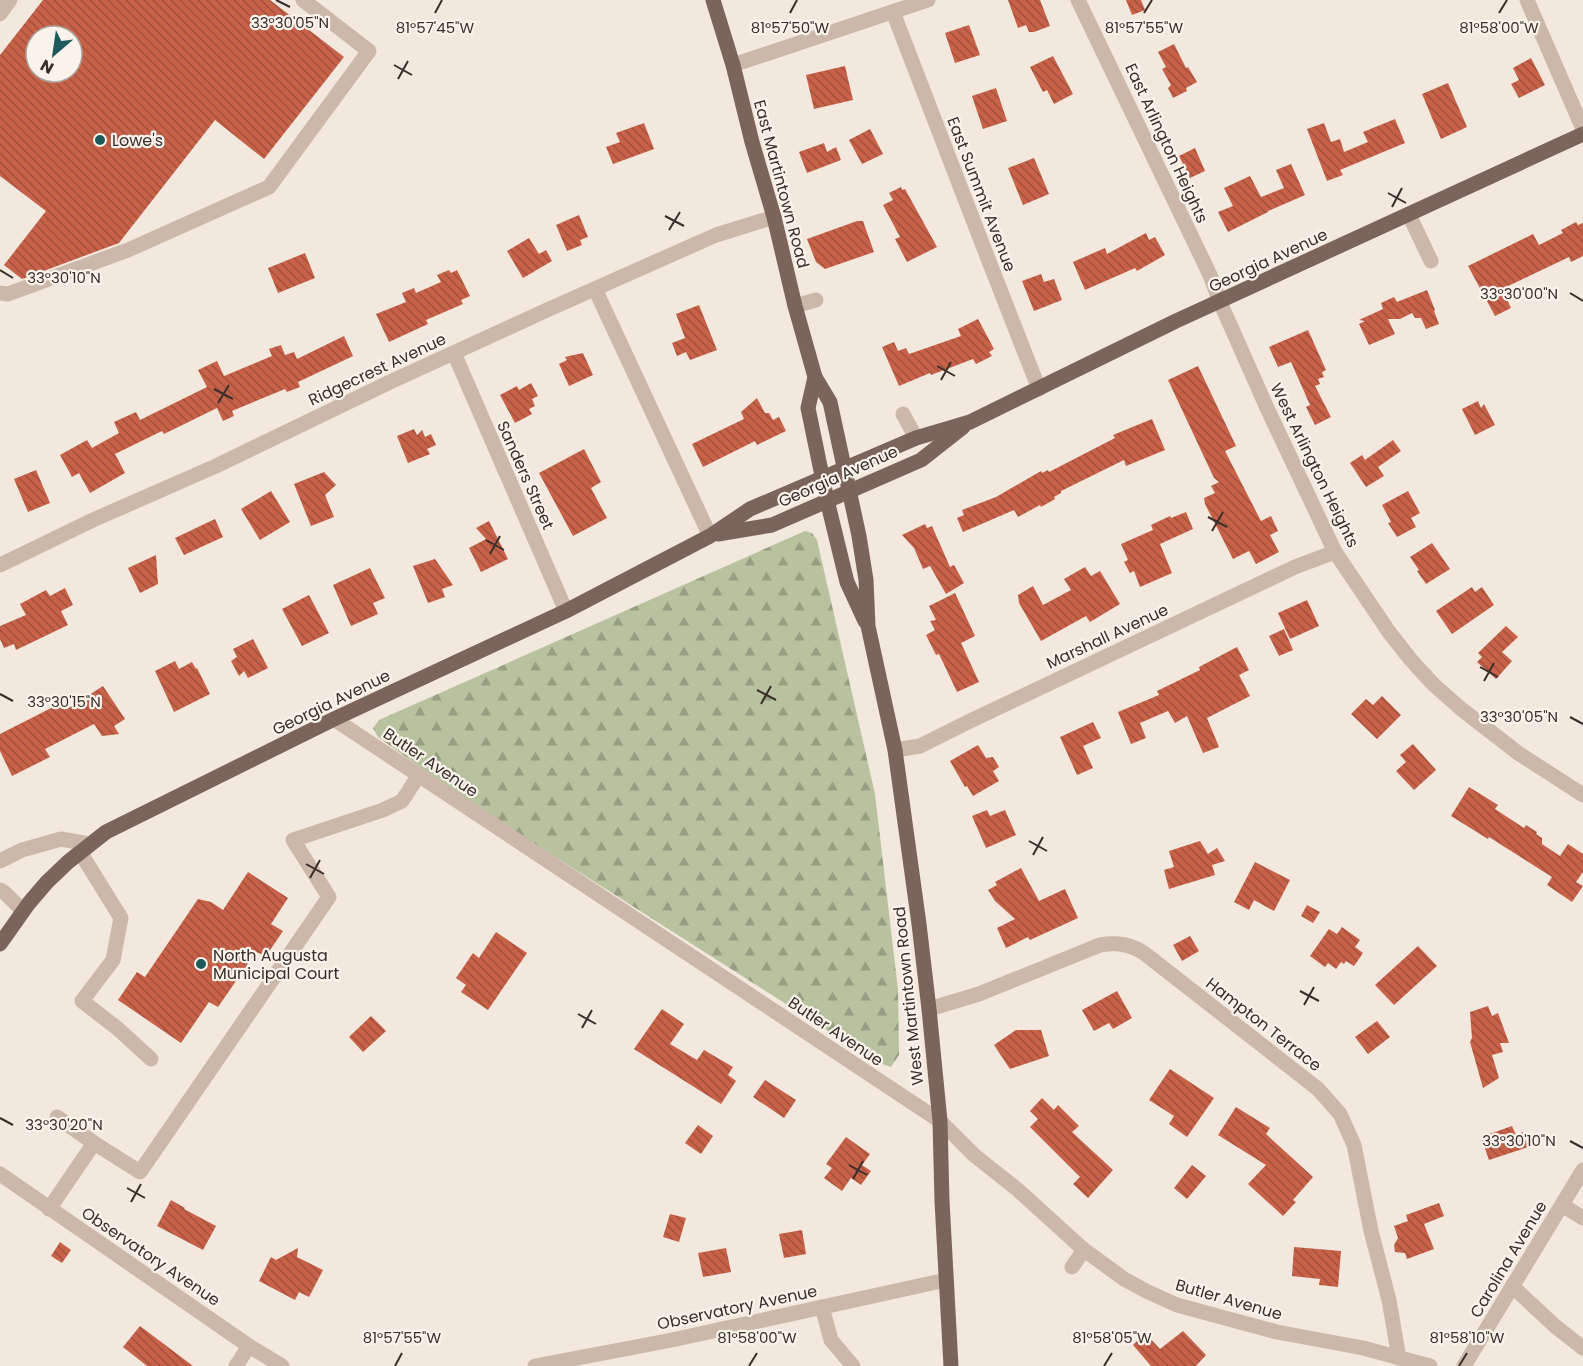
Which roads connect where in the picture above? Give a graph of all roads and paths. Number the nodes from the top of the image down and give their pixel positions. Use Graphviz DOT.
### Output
graph roads {
  1 [pos="10,0"];
  2 [pos="303,0"];
  3 [pos="713,0"];
  4 [pos="928,0"];
  5 [pos="1078,0"];
  6 [pos="1527,0"];
  7 [pos="893,12"];
  8 [pos="0,14"];
  9 [pos="733,65"];
  10 [pos="1583,129"];
  11 [pos="1583,134"];
  12 [pos="1409,215"];
  13 [pos="774,217"];
  14 [pos="1431,261"];
  15 [pos="595,289"];
  16 [pos="0,293"];
  17 [pos="816,300"];
  18 [pos="1220,302"];
  19 [pos="795,306"];
  20 [pos="454,353"];
  21 [pos="815,377"];
  22 [pos="1039,389"];
  23 [pos="903,414"];
  24 [pos="970,422"];
  25 [pos="916,438"];
  26 [pos="844,469"];
  27 [pos="823,478"];
  28 [pos="849,490"];
  29 [pos="827,500"];
  30 [pos="710,536"];
  31 [pos="1335,552"];
  32 [pos="0,565"];
  33 [pos="566,611"];
  34 [pos="868,626"];
  35 [pos="334,719"];
  36 [pos="895,750"];
  37 [pos="419,776"];
  38 [pos="1583,795"];
  39 [pos="85,848"];
  40 [pos="0,861"];
  41 [pos="0,890"];
  42 [pos="23,911"];
  43 [pos="0,944"];
  44 [pos="929,1009"];
  45 [pos="151,1059"];
  46 [pos="57,1117"];
  47 [pos="940,1121"];
  48 [pos="94,1143"];
  49 [pos="1583,1170"];
  50 [pos="0,1174"];
  51 [pos="1562,1205"];
  52 [pos="49,1209"];
  53 [pos="1583,1218"];
  54 [pos="1084,1250"];
  55 [pos="1072,1267"];
  56 [pos="946,1280"];
  57 [pos="1512,1286"];
  58 [pos="822,1307"];
  59 [pos="249,1346"];
  60 [pos="1583,1348"];
  61 [pos="1399,1358"];
  62 [pos="601,1360"];
  63 [pos="236,1366"];
  64 [pos="282,1366"];
  65 [pos="535,1366"];
  66 [pos="853,1366"];
  67 [pos="951,1366"];
  68 [pos="1430,1366"];
  69 [pos="1464,1366"];
  1 -- 8 [label="street"];
  2 -- 16 [label="street"];
  3 -- 9 [label="main road, East Martintown Road"];
  4 -- 7 [label="street"];
  5 -- 18 [label="street, East Arlington Heights"];
  6 -- 10 [label="street"];
  7 -- 9 [label="street"];
  7 -- 22 [label="street, East Summit Avenue"];
  9 -- 13 [label="main road, East Martintown Road"];
  11 -- 12 [label="main road, Georgia Avenue"];
  12 -- 14 [label="street"];
  12 -- 18 [label="main road, Georgia Avenue"];
  13 -- 15 [label="street, Ridgecrest Avenue"];
  13 -- 19 [label="main road, East Martintown Road"];
  15 -- 20 [label="street, Ridgecrest Avenue"];
  15 -- 30 [label="street"];
  17 -- 19 [label="street"];
  18 -- 22 [label="main road, Georgia Avenue"];
  18 -- 31 [label="street, West Arlington Heights"];
  19 -- 21 [label="main road, East Martintown Road"];
  20 -- 32 [label="street, Ridgecrest Avenue"];
  20 -- 33 [label="street, Sanders Street"];
  21 -- 26 [label="main road, East Martintown Road"];
  21 -- 27 [label="main road, East Martintown Road"];
  22 -- 24 [label="main road, Georgia Avenue"];
  23 -- 25 [label="street"];
  24 -- 25 [label="main road, Georgia Avenue"];
  24 -- 28 [label="main road, Georgia Avenue"];
  25 -- 26 [label="main road, Georgia Avenue"];
  26 -- 27 [label="main road, Georgia Avenue"];
  26 -- 28 [label="main road, East Martintown Road"];
  27 -- 29 [label="main road, West Martintown Road"];
  27 -- 30 [label="main road, Georgia Avenue"];
  28 -- 29 [label="main road, Georgia Avenue"];
  28 -- 34 [label="main road, West Martintown Road"];
  29 -- 30 [label="main road, Georgia Avenue"];
  29 -- 34 [label="main road, West Martintown Road"];
  30 -- 33 [label="main road, Georgia Avenue"];
  31 -- 36 [label="street, Marshall Avenue"];
  31 -- 38 [label="street, West Arlington Heights"];
  33 -- 35 [label="main road, Georgia Avenue"];
  34 -- 36 [label="main road, West Martintown Road"];
  35 -- 37 [label="street, Butler Avenue"];
  35 -- 39 [label="main road, Georgia Avenue"];
  36 -- 44 [label="main road, West Martintown Road"];
  37 -- 47 [label="street, Butler Avenue"];
  37 -- 48 [label="street"];
  39 -- 40 [label="street"];
  39 -- 42 [label="main road, Georgia Avenue"];
  39 -- 45 [label="street"];
  41 -- 42 [label="street"];
  42 -- 43 [label="main road, Georgia Avenue"];
  44 -- 47 [label="main road, West Martintown Road"];
  44 -- 61 [label="street, Hampton Terrace"];
  46 -- 48 [label="street"];
  47 -- 54 [label="street, Butler Avenue"];
  47 -- 56 [label="main road, West Martintown Road"];
  48 -- 52 [label="street"];
  49 -- 51 [label="street, Carolina Avenue"];
  50 -- 52 [label="street, Observatory Avenue"];
  51 -- 53 [label="street"];
  51 -- 57 [label="street, Carolina Avenue"];
  52 -- 59 [label="street, Observatory Avenue"];
  54 -- 55 [label="street"];
  54 -- 61 [label="street, Butler Avenue"];
  56 -- 58 [label="street, Observatory Avenue"];
  56 -- 67 [label="main road, West Martintown Road"];
  57 -- 60 [label="street"];
  57 -- 69 [label="street, Carolina Avenue"];
  58 -- 62 [label="street, Observatory Avenue"];
  58 -- 66 [label="street"];
  59 -- 63 [label="street"];
  59 -- 64 [label="street, Observatory Avenue"];
  61 -- 68 [label="street, Butler Avenue"];
  62 -- 65 [label="street, Observatory Avenue"];
}
